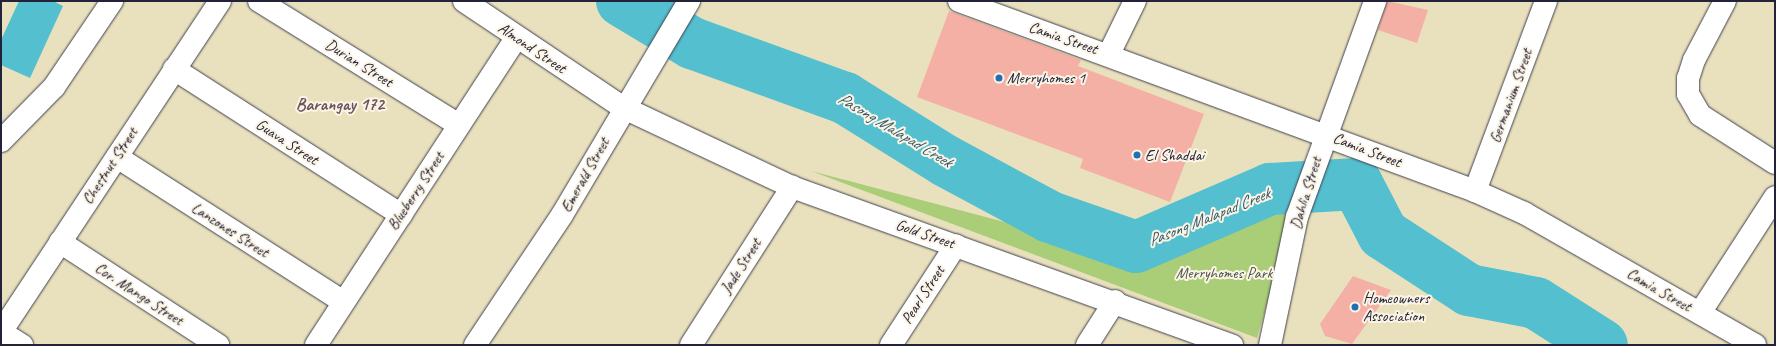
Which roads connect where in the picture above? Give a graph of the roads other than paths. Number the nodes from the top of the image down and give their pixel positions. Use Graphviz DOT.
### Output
graph roads {
  1 [pos="112,1"];
  2 [pos="220,1"];
  3 [pos="259,1"];
  4 [pos="464,1"];
  5 [pos="689,1"];
  6 [pos="959,1"];
  7 [pos="1134,1"];
  8 [pos="1375,1"];
  9 [pos="1546,1"];
  10 [pos="1725,1"];
  11 [pos="516,38"];
  12 [pos="1109,54"];
  13 [pos="174,70"];
  14 [pos="624,108"];
  15 [pos="459,125"];
  16 [pos="1325,134"];
  17 [pos="1,141"];
  18 [pos="117,157"];
  19 [pos="1775,163"];
  20 [pos="792,187"];
  21 [pos="1475,191"];
  22 [pos="1775,196"];
  23 [pos="401,215"];
  24 [pos="60,242"];
  25 [pos="956,245"];
  26 [pos="1115,301"];
  27 [pos="344,302"];
  28 [pos="1700,313"];
  29 [pos="1,332"];
  30 [pos="22,345"];
  31 [pos="218,345"];
  32 [pos="316,345"];
  33 [pos="475,345"];
  34 [pos="690,345"];
  35 [pos="891,345"];
  36 [pos="1087,345"];
  37 [pos="1232,345"];
  38 [pos="1270,345"];
  39 [pos="1755,345"];
  1 -- 17 [label="street"];
  2 -- 13 [label="street, Chestnut Street"];
  3 -- 15 [label="street, Durian Street"];
  4 -- 11 [label="street, Almond Street"];
  5 -- 14 [label="street, Emerald Street"];
  6 -- 12 [label="street, Camia Street"];
  7 -- 12 [label="street"];
  8 -- 16 [label="street, Dahlia Street"];
  9 -- 21 [label="street, Germanium Street"];
  10 -- 19 [label="street"];
  11 -- 14 [label="street, Almond Street"];
  11 -- 15 [label="street, Blueberry Street"];
  12 -- 16 [label="street, Camia Street"];
  13 -- 18 [label="street, Chestnut Street"];
  13 -- 23 [label="street, Guava Street"];
  14 -- 20 [label="street, Gold Street"];
  14 -- 33 [label="street, Emerald Street"];
  15 -- 23 [label="street, Blueberry Street"];
  16 -- 21 [label="street, Camia Street"];
  16 -- 38 [label="street, Dahlia Street"];
  18 -- 24 [label="street, Chestnut Street"];
  18 -- 27 [label="street, Lanzones Street"];
  20 -- 25 [label="street, Gold Street"];
  20 -- 34 [label="street, Jade Street"];
  21 -- 28 [label="street, Camia Street"];
  22 -- 28 [label="street"];
  23 -- 27 [label="street, Blueberry Street"];
  24 -- 29 [label="street, Chestnut Street"];
  24 -- 31 [label="street, Cor. Mango Street"];
  25 -- 26 [label="street, Gold Street"];
  25 -- 35 [label="street, Pearl Street"];
  26 -- 36 [label="street"];
  26 -- 37 [label="street, Gold Street"];
  27 -- 32 [label="street, Blueberry Street"];
  28 -- 39 [label="street, Camia Street"];
  29 -- 30 [label="street"];
}
